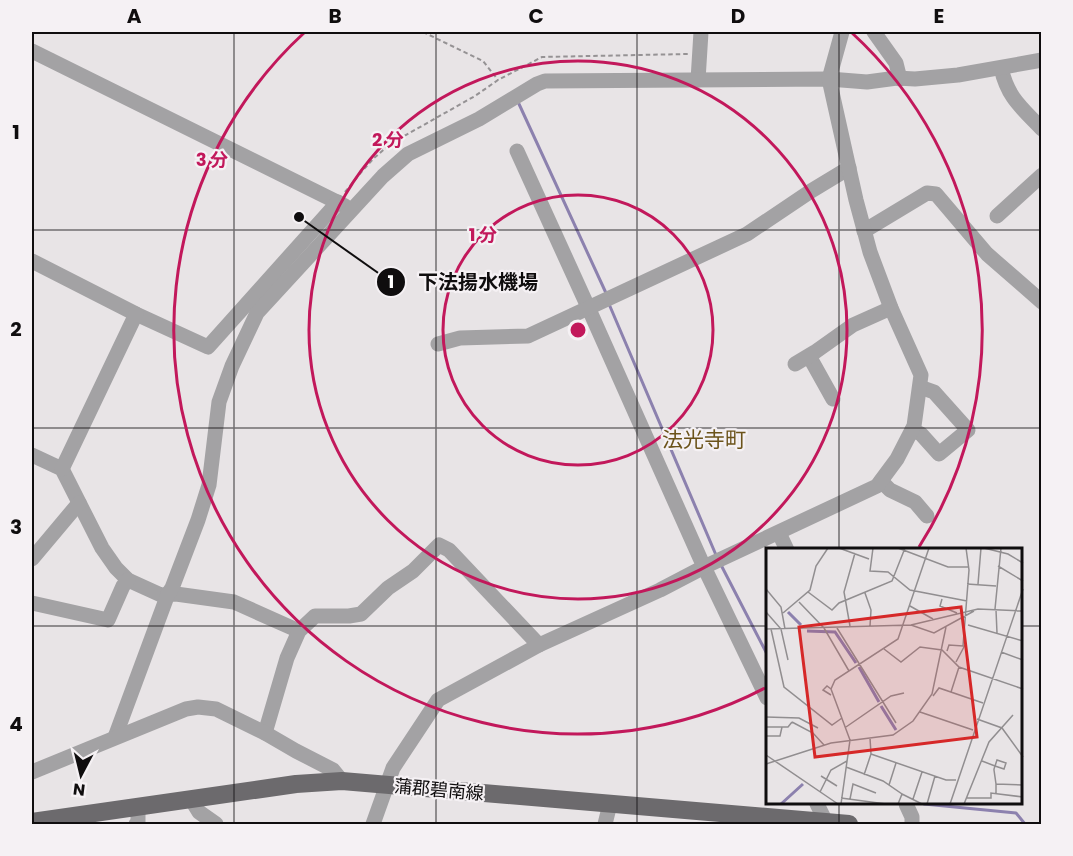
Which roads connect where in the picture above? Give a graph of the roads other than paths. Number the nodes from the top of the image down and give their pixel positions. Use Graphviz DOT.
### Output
graph roads {
  1 [pos="701,32"];
  2 [pos="842,32"];
  3 [pos="874,32"];
  4 [pos="32,51"];
  5 [pos="1041,60"];
  6 [pos="1001,68"];
  7 [pos="829,79"];
  8 [pos="900,79"];
  9 [pos="698,80"];
  10 [pos="1041,129"];
  11 [pos="517,151"];
  12 [pos="849,168"];
  13 [pos="1038,186"];
  14 [pos="338,202"];
  15 [pos="353,210"];
  16 [pos="997,216"];
  17 [pos="864,231"];
  18 [pos="32,261"];
  19 [pos="1041,302"];
  20 [pos="588,307"];
  21 [pos="891,308"];
  22 [pos="136,314"];
  23 [pos="438,344"];
  24 [pos="809,356"];
  25 [pos="795,364"];
  26 [pos="920,387"];
  27 [pos="833,399"];
  28 [pos="912,430"];
  29 [pos="32,455"];
  30 [pos="62,469"];
  31 [pos="881,481"];
  32 [pos="79,503"];
  33 [pos="927,516"];
  34 [pos="779,533"];
  35 [pos="786,548"];
  36 [pos="32,559"];
  37 [pos="704,567"];
  38 [pos="128,580"];
  39 [pos="168,594"];
  40 [pos="32,603"];
  41 [pos="299,631"];
  42 [pos="540,645"];
  43 [pos="766,696"];
  44 [pos="265,733"];
  45 [pos="115,737"];
  46 [pos="32,772"];
  47 [pos="342,781"];
  48 [pos="387,785"];
  49 [pos="190,799"];
  50 [pos="610,804"];
  51 [pos="818,805"];
  52 [pos="906,805"];
  53 [pos="138,806"];
  54 [pos="737,820"];
  55 [pos="826,822"];
  56 [pos="34,823"];
  57 [pos="136,825"];
  58 [pos="216,825"];
  59 [pos="373,825"];
  60 [pos="605,825"];
  61 [pos="849,825"];
  62 [pos="912,825"];
  1 -- 9 [label="street"];
  2 -- 7 [label="street"];
  3 -- 8 [label="street"];
  4 -- 14 [label="street"];
  5 -- 6 [label="street"];
  6 -- 8 [label="street"];
  6 -- 10 [label="street"];
  7 -- 8 [label="street"];
  7 -- 9 [label="street"];
  7 -- 12 [label="street"];
  9 -- 15 [label="street"];
  11 -- 20 [label="street"];
  12 -- 17 [label="street"];
  12 -- 20 [label="street"];
  13 -- 16 [label="street"];
  14 -- 15 [label="street"];
  14 -- 22 [label="street"];
  15 -- 39 [label="street"];
  17 -- 19 [label="street"];
  17 -- 21 [label="street"];
  18 -- 22 [label="street"];
  20 -- 23 [label="street"];
  20 -- 37 [label="street"];
  21 -- 24 [label="street"];
  21 -- 26 [label="street"];
  22 -- 30 [label="street"];
  24 -- 25 [label="street"];
  24 -- 27 [label="street"];
  26 -- 28 [label="street"];
  26 -- 28 [label="street"];
  28 -- 31 [label="street"];
  29 -- 30 [label="street"];
  30 -- 32 [label="street"];
  31 -- 33 [label="street"];
  31 -- 34 [label="street"];
  32 -- 36 [label="street"];
  32 -- 38 [label="street"];
  34 -- 35 [label="street"];
  34 -- 37 [label="street"];
  37 -- 42 [label="street"];
  37 -- 43 [label="street"];
  38 -- 39 [label="street"];
  38 -- 40 [label="street"];
  39 -- 41 [label="street"];
  39 -- 45 [label="street"];
  41 -- 42 [label="street"];
  41 -- 44 [label="street"];
  42 -- 48 [label="street"];
  44 -- 45 [label="street"];
  44 -- 47 [label="street"];
  45 -- 46 [label="street"];
  47 -- 48 [label="main road, 蒲郡碧南線"];
  47 -- 49 [label="main road, 蒲郡碧南線"];
  48 -- 50 [label="main road, 蒲郡碧南線"];
  48 -- 59 [label="street"];
  49 -- 53 [label="main road, 蒲郡碧南線"];
  49 -- 58 [label="street"];
  50 -- 54 [label="main road, 蒲郡碧南線"];
  50 -- 60 [label="street"];
  51 -- 55 [label="street"];
  52 -- 62 [label="street"];
  53 -- 56 [label="main road, 蒲郡碧南線"];
  53 -- 57 [label="street"];
  54 -- 55 [label="main road, 蒲郡碧南線"];
  55 -- 61 [label="main road, 蒲郡碧南線"];
}
